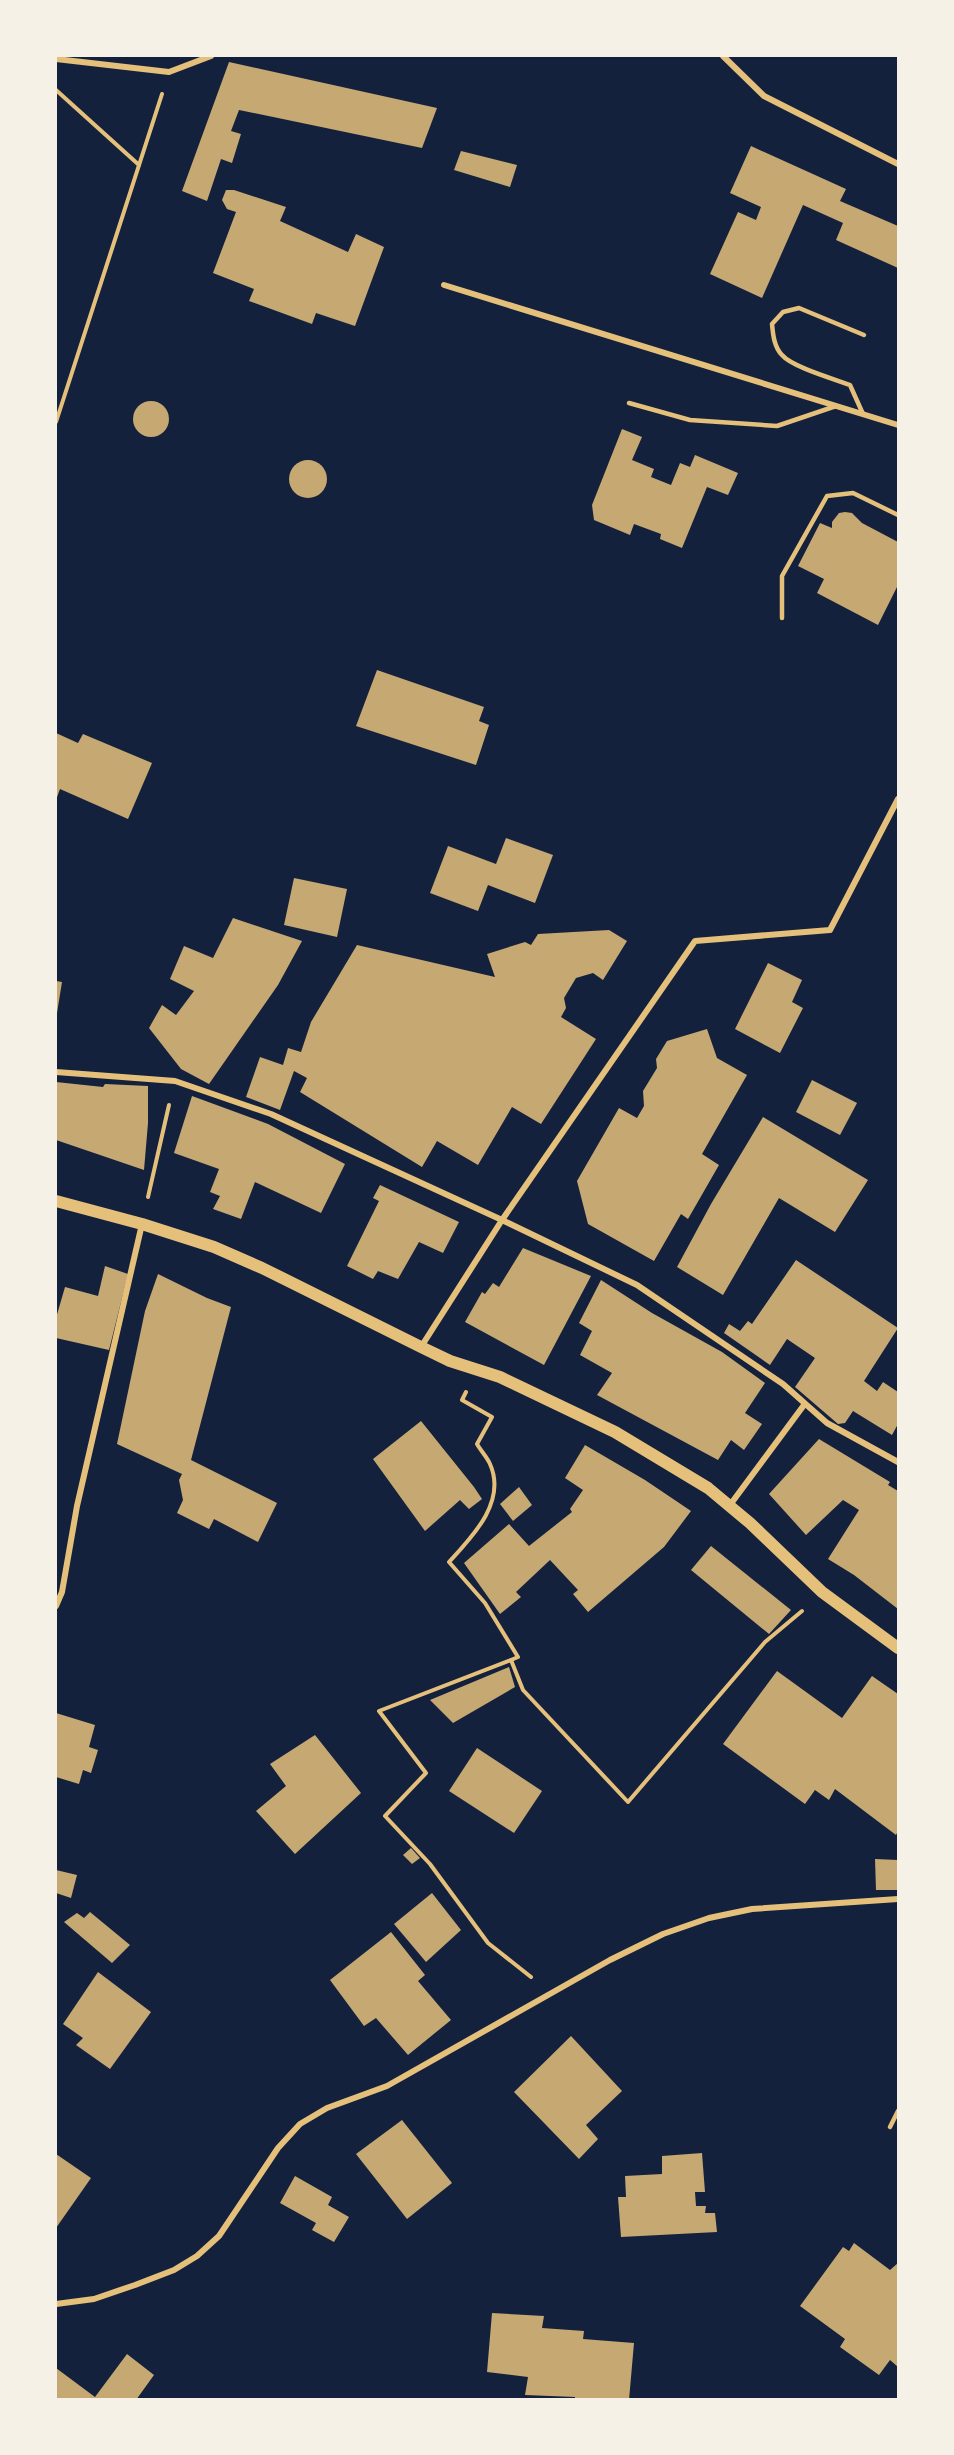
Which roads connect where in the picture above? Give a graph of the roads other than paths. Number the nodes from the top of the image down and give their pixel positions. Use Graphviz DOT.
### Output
graph roads {
  1 [pos="211,56"];
  2 [pos="723,56"];
  3 [pos="56,59"];
  4 [pos="898,164"];
  5 [pos="444,285"];
  6 [pos="864,335"];
  7 [pos="629,403"];
  8 [pos="836,406"];
  9 [pos="862,414"];
  10 [pos="898,425"];
  11 [pos="898,514"];
  12 [pos="782,618"];
  13 [pos="898,799"];
  14 [pos="56,1072"];
  15 [pos="56,1201"];
  16 [pos="502,1220"];
  17 [pos="142,1224"];
  18 [pos="421,1347"];
  19 [pos="804,1405"];
  20 [pos="898,1462"];
  21 [pos="729,1505"];
  22 [pos="56,1606"];
  23 [pos="898,1648"];
  24 [pos="898,1899"];
  25 [pos="898,2111"];
  26 [pos="890,2127"];
  27 [pos="56,2304"];
  1 -- 3 [label="street"];
  2 -- 4 [label="street"];
  5 -- 8 [label="street"];
  6 -- 9 [label="lane"];
  7 -- 8 [label="lane"];
  8 -- 9 [label="street"];
  9 -- 10 [label="street"];
  11 -- 12 [label="lane"];
  13 -- 16 [label="street"];
  14 -- 16 [label="street"];
  15 -- 17 [label="main road"];
  16 -- 18 [label="street"];
  16 -- 19 [label="street"];
  17 -- 18 [label="main road"];
  17 -- 22 [label="street"];
  18 -- 21 [label="main road"];
  19 -- 20 [label="street"];
  19 -- 21 [label="street"];
  21 -- 23 [label="main road"];
  24 -- 27 [label="street"];
  25 -- 26 [label="lane"];
}
